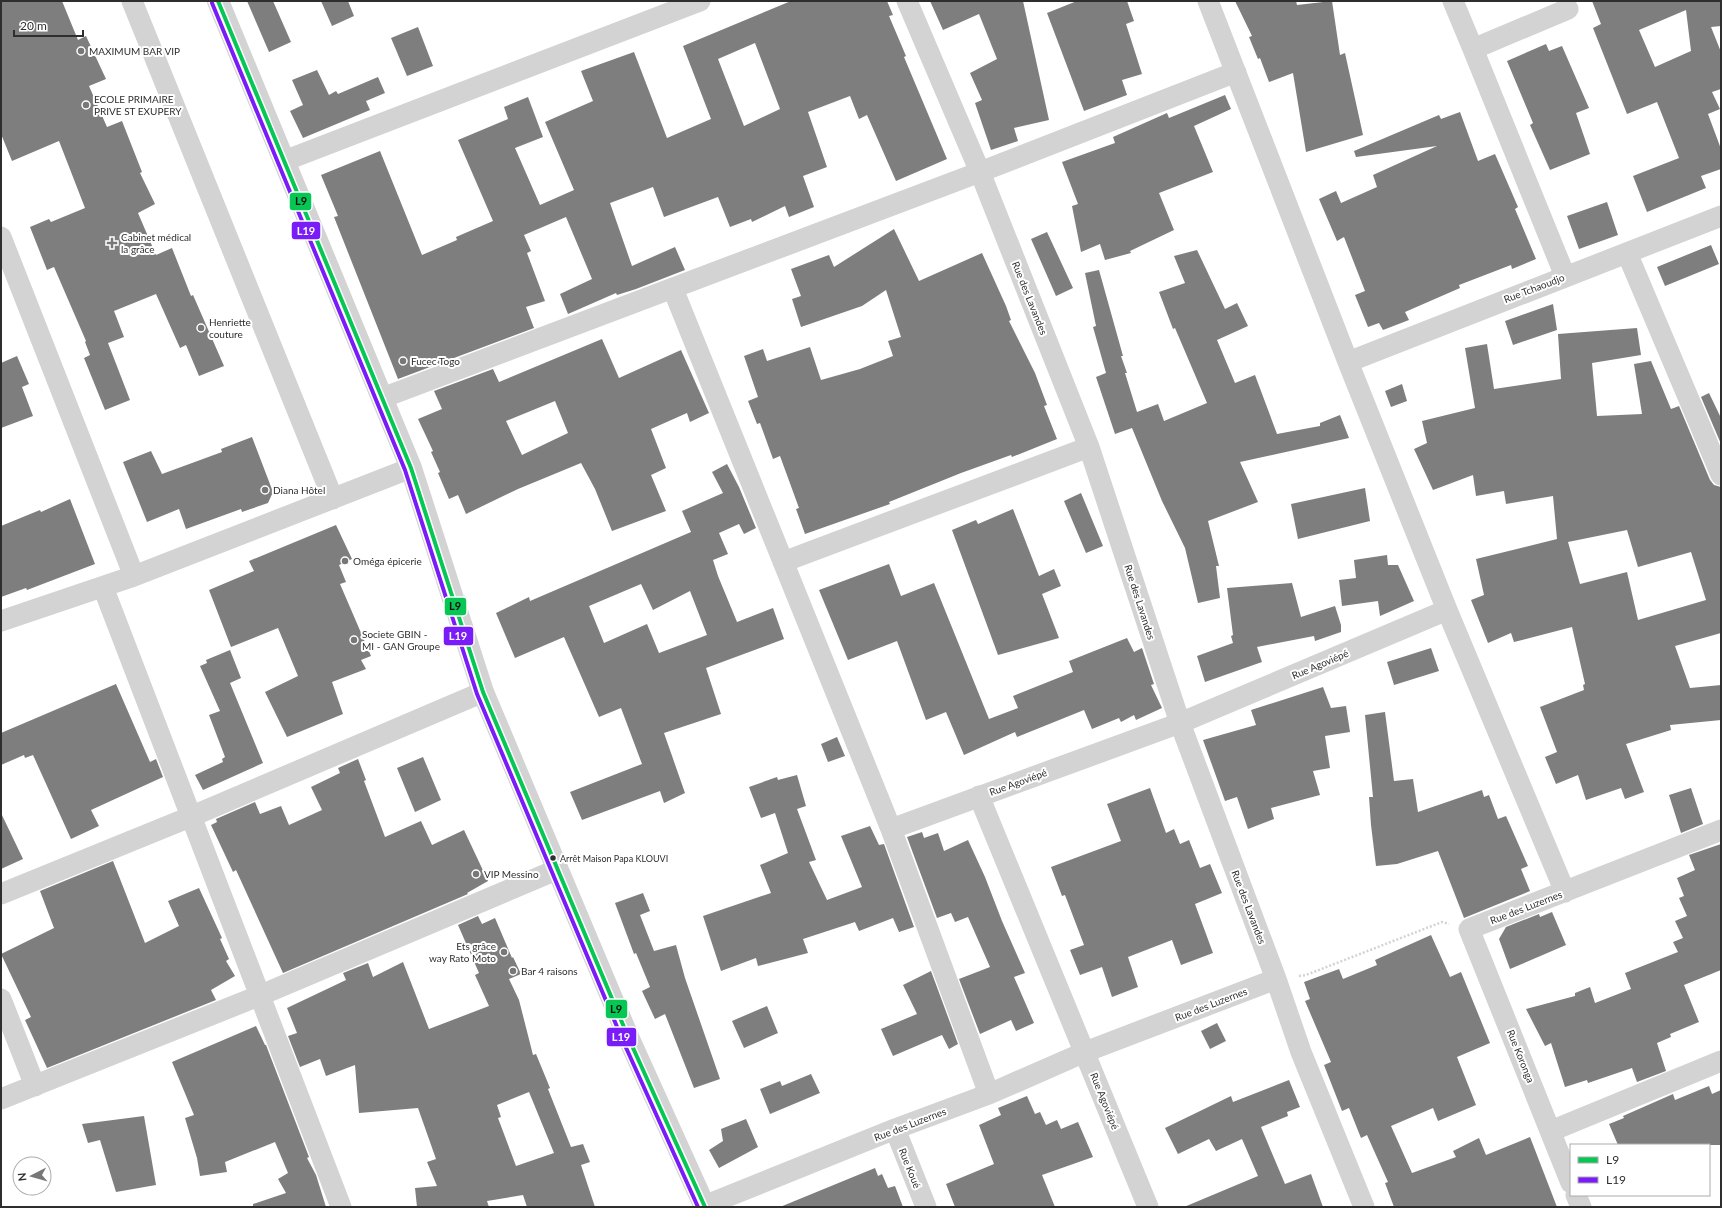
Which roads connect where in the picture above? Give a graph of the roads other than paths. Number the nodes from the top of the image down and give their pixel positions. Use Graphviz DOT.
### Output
graph roads {
  1 [pos="132,1"];
  2 [pos="218,1"];
  3 [pos="700,1"];
  4 [pos="907,1"];
  5 [pos="1208,1"];
  6 [pos="1454,1"];
  7 [pos="1568,10"];
  8 [pos="1473,49"];
  9 [pos="1236,72"];
  10 [pos="284,161"];
  11 [pos="980,172"];
  12 [pos="1721,216"];
  13 [pos="1,237"];
  14 [pos="1626,253"];
  15 [pos="1565,276"];
  16 [pos="673,289"];
  17 [pos="1348,362"];
  18 [pos="382,398"];
  19 [pos="1089,447"];
  20 [pos="411,468"];
  21 [pos="1721,474"];
  22 [pos="333,499"];
  23 [pos="783,562"];
  24 [pos="134,576"];
  25 [pos="103,587"];
  26 [pos="1448,610"];
  27 [pos="1,621"];
  28 [pos="483,692"];
  29 [pos="1180,723"];
  30 [pos="979,796"];
  31 [pos="190,817"];
  32 [pos="891,829"];
  33 [pos="1721,830"];
  34 [pos="556,870"];
  35 [pos="1565,892"];
  36 [pos="1,894"];
  37 [pos="1469,929"];
  38 [pos="1276,979"];
  39 [pos="261,995"];
  40 [pos="1,999"];
  41 [pos="1084,1052"];
  42 [pos="1721,1061"];
  43 [pos="35,1086"];
  44 [pos="989,1094"];
  45 [pos="1,1099"];
  46 [pos="895,1129"];
  47 [pos="1551,1131"];
  48 [pos="1570,1180"];
  49 [pos="1576,1196"];
  50 [pos="705,1206"];
  51 [pos="341,1207"];
  52 [pos="926,1207"];
  53 [pos="1148,1207"];
  54 [pos="1364,1207"];
  55 [pos="1580,1207"];
  1 -- 22 [label="street"];
  2 -- 10 [label="street"];
  3 -- 10 [label="street"];
  4 -- 11 [label="street, Rue des Lavandes"];
  5 -- 9 [label="street"];
  6 -- 8 [label="street"];
  7 -- 8 [label="street"];
  8 -- 15 [label="street"];
  9 -- 11 [label="street"];
  9 -- 17 [label="street"];
  10 -- 18 [label="street"];
  11 -- 16 [label="street"];
  11 -- 19 [label="street, Rue des Lavandes"];
  12 -- 14 [label="street, Rue Tchaoudjo"];
  13 -- 24 [label="street"];
  14 -- 15 [label="street, Rue Tchaoudjo"];
  14 -- 21 [label="street"];
  15 -- 17 [label="street, Rue Tchaoudjo"];
  16 -- 18 [label="street"];
  16 -- 23 [label="street"];
  17 -- 26 [label="street"];
  18 -- 20 [label="street"];
  19 -- 23 [label="street"];
  19 -- 29 [label="street, Rue des Lavandes"];
  20 -- 22 [label="street"];
  20 -- 28 [label="street"];
  22 -- 24 [label="street"];
  23 -- 32 [label="street"];
  24 -- 25 [label="street"];
  25 -- 27 [label="street"];
  25 -- 31 [label="street"];
  26 -- 29 [label="street, Rue Agoviépé"];
  26 -- 35 [label="street"];
  28 -- 31 [label="street"];
  28 -- 34 [label="street"];
  29 -- 30 [label="street, Rue Agoviépé"];
  29 -- 38 [label="street, Rue des Lavandes"];
  30 -- 32 [label="street"];
  30 -- 41 [label="street, Rue Agoviépé"];
  31 -- 36 [label="street"];
  31 -- 39 [label="street"];
  32 -- 44 [label="street"];
  33 -- 35 [label="street, Rue des Luzernes"];
  34 -- 39 [label="street"];
  34 -- 50 [label="street"];
  35 -- 37 [label="street, Rue des Luzernes"];
  37 -- 47 [label="street, Rue Koronga"];
  38 -- 41 [label="street, Rue des Luzernes"];
  38 -- 54 [label="street, Rue des Lavandes"];
  39 -- 43 [label="street"];
  39 -- 51 [label="street"];
  40 -- 43 [label="street"];
  41 -- 44 [label="street, Rue des Luzernes"];
  41 -- 53 [label="street, Rue Agoviépé"];
  42 -- 47 [label="street"];
  43 -- 45 [label="street"];
  44 -- 46 [label="street, Rue des Luzernes"];
  46 -- 50 [label="street, Rue des Luzernes"];
  46 -- 52 [label="street, Rue Koué"];
  47 -- 48 [label="street, Rue Koronga"];
  49 -- 55 [label="street"];
}
